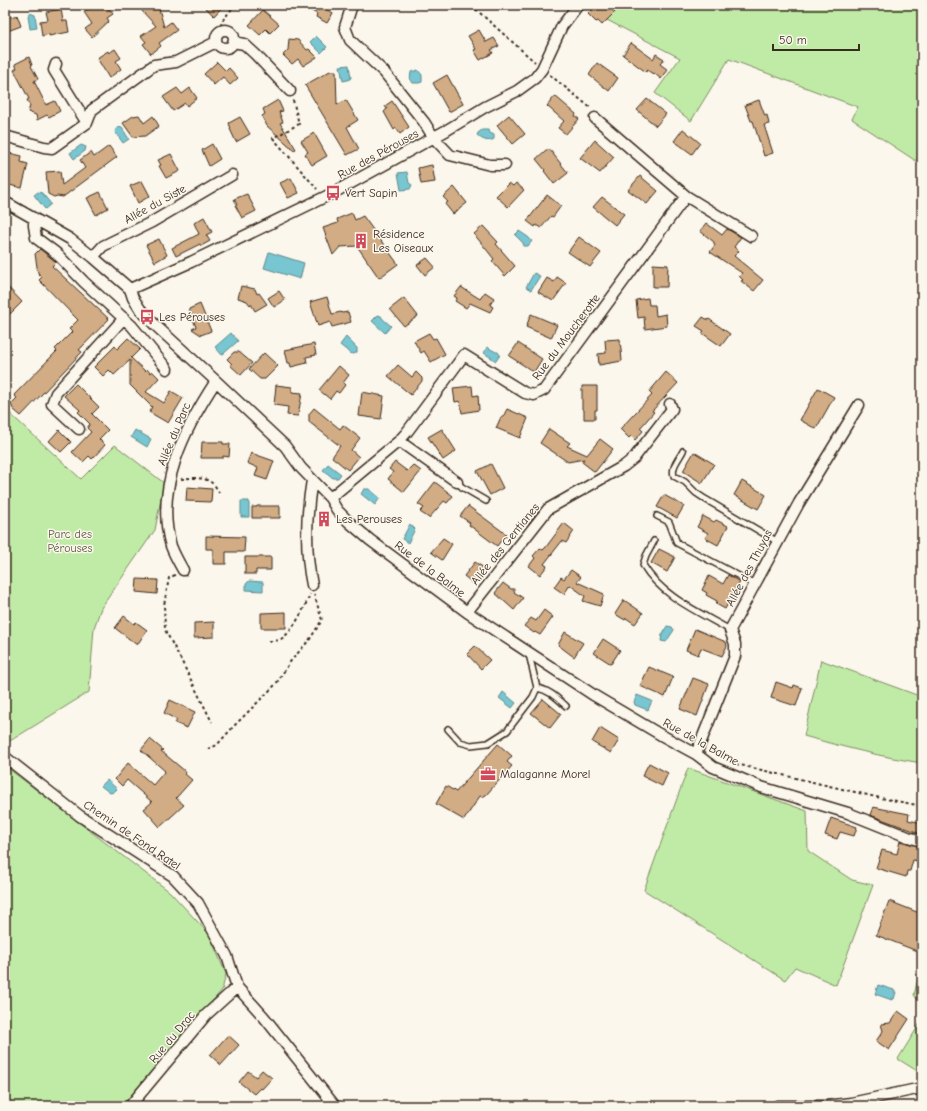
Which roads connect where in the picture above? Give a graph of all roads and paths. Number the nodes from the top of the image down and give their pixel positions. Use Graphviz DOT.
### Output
graph roads {
  1 [pos="235,5"];
  2 [pos="352,5"];
  3 [pos="471,5"];
  4 [pos="578,5"];
  5 [pos="218,37"];
  6 [pos="233,42"];
  7 [pos="56,64"];
  8 [pos="542,69"];
  9 [pos="290,91"];
  10 [pos="595,118"];
  11 [pos="87,123"];
  12 [pos="5,136"];
  13 [pos="434,138"];
  14 [pos="505,166"];
  15 [pos="232,175"];
  16 [pos="686,196"];
  17 [pos="322,199"];
  18 [pos="5,202"];
  19 [pos="34,218"];
  20 [pos="751,236"];
  21 [pos="93,257"];
  22 [pos="130,289"];
  23 [pos="124,318"];
  24 [pos="167,369"];
  25 [pos="216,381"];
  26 [pos="670,404"];
  27 [pos="859,405"];
  28 [pos="79,429"];
  29 [pos="399,440"];
  30 [pos="683,451"];
  31 [pos="169,480"];
  32 [pos="312,480"];
  33 [pos="457,482"];
  34 [pos="218,493"];
  35 [pos="330,498"];
  36 [pos="486,501"];
  37 [pos="657,516"];
  38 [pos="654,541"];
  39 [pos="778,542"];
  40 [pos="183,570"];
  41 [pos="754,584"];
  42 [pos="312,585"];
  43 [pos="467,612"];
  44 [pos="730,630"];
  45 [pos="269,641"];
  46 [pos="529,653"];
  47 [pos="537,688"];
  48 [pos="566,706"];
  49 [pos="212,722"];
  50 [pos="448,729"];
  51 [pos="208,749"];
  52 [pos="696,754"];
  53 [pos="5,757"];
  54 [pos="731,763"];
  55 [pos="922,806"];
  56 [pos="922,841"];
  57 [pos="237,987"];
  58 [pos="922,1090"];
  59 [pos="130,1106"];
  60 [pos="335,1106"];
  61 [pos="777,1106"];
  1 -- 5 [label="path"];
  2 -- 13 [label="street"];
  3 -- 8 [label="path"];
  4 -- 8 [label="street, Rue des Pérouses"];
  5 -- 6 [label="street"];
  5 -- 6 [label="street"];
  5 -- 11 [label="street"];
  6 -- 9 [label="street"];
  7 -- 11 [label="street"];
  8 -- 10 [label="path"];
  8 -- 13 [label="street, Rue des Pérouses"];
  9 -- 17 [label="path"];
  10 -- 16 [label="street"];
  11 -- 12 [label="street"];
  13 -- 14 [label="street"];
  13 -- 17 [label="street, Rue des Pérouses"];
  15 -- 21 [label="street, Allée du Siste"];
  16 -- 20 [label="street"];
  16 -- 29 [label="street, Rue du Moucherotte"];
  17 -- 22 [label="street, Rue des Pérouses"];
  18 -- 19 [label="street, Rue de la Balme"];
  19 -- 21 [label="street, Rue de la Balme"];
  19 -- 23 [label="street"];
  21 -- 22 [label="street, Rue de la Balme"];
  22 -- 25 [label="street, Rue de la Balme"];
  23 -- 24 [label="street"];
  23 -- 28 [label="street"];
  25 -- 31 [label="street, Allée du Parc"];
  25 -- 32 [label="street, Rue de la Balme"];
  26 -- 43 [label="street, Allée des Gentianes"];
  27 -- 39 [label="street, Allée des Thuyas"];
  29 -- 33 [label="street"];
  29 -- 35 [label="street, Rue du Moucherotte"];
  30 -- 39 [label="lane"];
  31 -- 34 [label="path"];
  31 -- 40 [label="street, Allée du Parc"];
  32 -- 35 [label="street, Rue de la Balme"];
  32 -- 42 [label="street"];
  33 -- 36 [label="lane"];
  35 -- 43 [label="street, Rue de la Balme"];
  37 -- 41 [label="lane"];
  38 -- 44 [label="lane"];
  39 -- 41 [label="street, Allée des Thuyas"];
  40 -- 49 [label="path"];
  41 -- 44 [label="street, Allée des Thuyas"];
  42 -- 45 [label="path"];
  42 -- 51 [label="path"];
  43 -- 46 [label="street, Rue de la Balme"];
  44 -- 52 [label="street"];
  46 -- 47 [label="lane"];
  46 -- 52 [label="street, Rue de la Balme"];
  47 -- 48 [label="lane"];
  47 -- 50 [label="lane"];
  52 -- 56 [label="street, Rue de la Balme"];
  53 -- 57 [label="street, Chemin de Fond Ratel"];
  54 -- 55 [label="path"];
  57 -- 59 [label="street, Rue du Drac"];
  57 -- 60 [label="street, Chemin de Fond Ratel"];
  58 -- 61 [label="street"];
}
